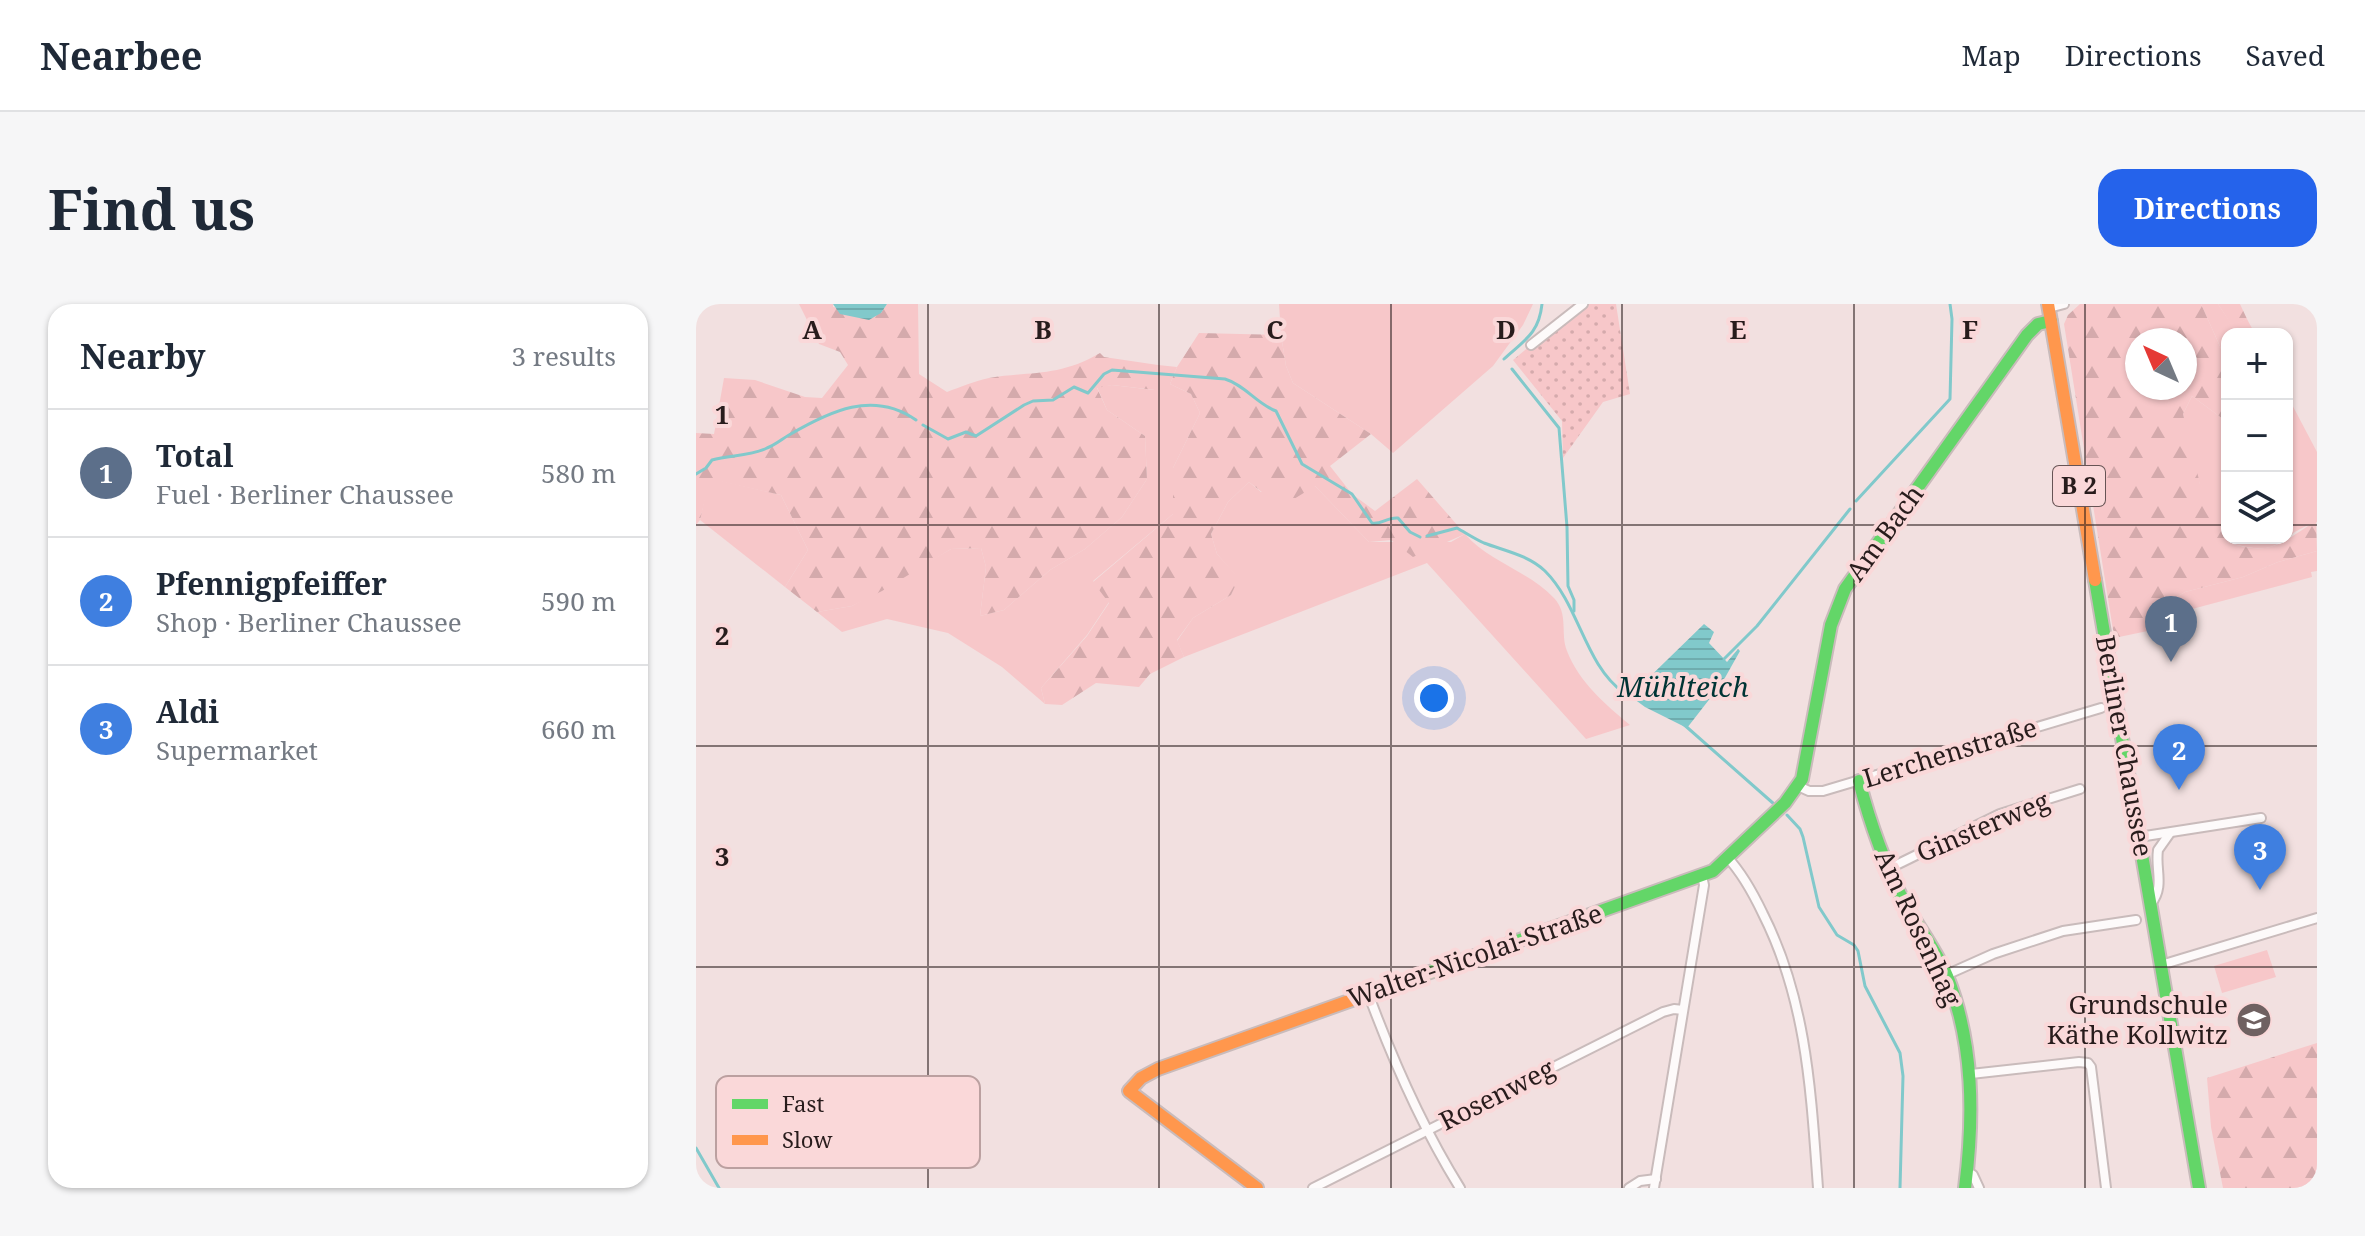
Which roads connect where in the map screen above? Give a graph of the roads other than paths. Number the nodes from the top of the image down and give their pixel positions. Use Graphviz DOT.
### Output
graph roads {
  1 [pos="1583,304"];
  2 [pos="2064,304"];
  3 [pos="2049,311"];
  4 [pos="1531,345"];
  5 [pos="2101,708"];
  6 [pos="1859,781"];
  7 [pos="1798,786"];
  8 [pos="2080,789"];
  9 [pos="2261,818"];
  10 [pos="2171,832"];
  11 [pos="2139,837"];
  12 [pos="1727,857"];
  13 [pos="1888,869"];
  14 [pos="1702,876"];
  15 [pos="2151,905"];
  16 [pos="2317,918"];
  17 [pos="2136,920"];
  18 [pos="2161,965"];
  19 [pos="1946,975"];
  20 [pos="1368,993"];
  21 [pos="1683,1010"];
  22 [pos="1971,1074"];
  23 [pos="1427,1130"];
  24 [pos="1968,1172"];
  25 [pos="1655,1184"];
  26 [pos="1257,1188"];
  27 [pos="1313,1188"];
  28 [pos="1460,1188"];
  29 [pos="1629,1188"];
  30 [pos="1818,1188"];
  31 [pos="1965,1188"];
  32 [pos="1979,1188"];
  33 [pos="2106,1188"];
  34 [pos="2199,1188"];
  1 -- 4 [label="street"];
  2 -- 3 [label="street"];
  3 -- 7 [label="street, Am Bach"];
  3 -- 11 [label="street, Berliner Chaussee / B 2"];
  5 -- 6 [label="street, Lerchenstraße"];
  6 -- 7 [label="street, Lerchenstraße"];
  6 -- 13 [label="street, Am Rosenhag"];
  7 -- 12 [label="street, Walter-Nicolai-Straße"];
  8 -- 13 [label="street, Ginsterweg"];
  9 -- 10 [label="street"];
  10 -- 11 [label="street"];
  10 -- 15 [label="street"];
  11 -- 15 [label="street, Berliner Chaussee / B 2"];
  12 -- 14 [label="street, Walter-Nicolai-Straße"];
  12 -- 30 [label="street"];
  13 -- 19 [label="street, Am Rosenhag"];
  14 -- 20 [label="street, Walter-Nicolai-Straße"];
  14 -- 21 [label="street"];
  15 -- 18 [label="street, Berliner Chaussee / B 2"];
  16 -- 18 [label="street"];
  17 -- 19 [label="street"];
  18 -- 34 [label="street, Berliner Chaussee / B 2"];
  19 -- 22 [label="street, Am Rosenhag"];
  20 -- 23 [label="street"];
  20 -- 26 [label="street, Walter-Nicolai-Straße"];
  21 -- 23 [label="street, Rosenweg"];
  21 -- 25 [label="street"];
  22 -- 24 [label="street, Am Rosenhag"];
  22 -- 33 [label="street"];
  23 -- 27 [label="street, Rosenweg"];
  23 -- 28 [label="street"];
  24 -- 31 [label="street, Am Rosenhag"];
  24 -- 32 [label="street"];
  25 -- 29 [label="street"];
}
